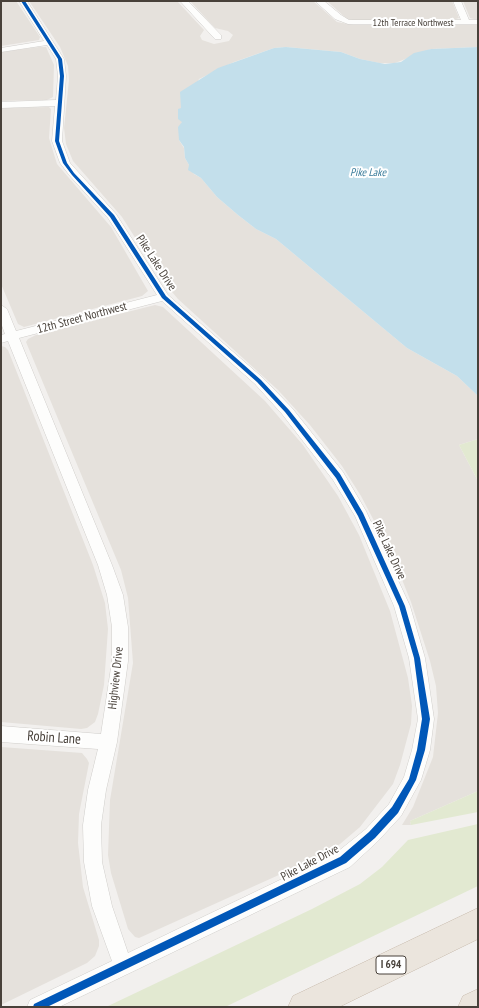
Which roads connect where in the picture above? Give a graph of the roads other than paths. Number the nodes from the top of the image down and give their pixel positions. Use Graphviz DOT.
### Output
graph roads {
  1 [pos="23,1"];
  2 [pos="184,1"];
  3 [pos="320,1"];
  4 [pos="458,1"];
  5 [pos="478,22"];
  6 [pos="466,23"];
  7 [pos="218,37"];
  8 [pos="50,42"];
  9 [pos="1,50"];
  10 [pos="60,103"];
  11 [pos="1,105"];
  12 [pos="164,297"];
  13 [pos="1,310"];
  14 [pos="6,338"];
  15 [pos="1,734"];
  16 [pos="108,742"];
  17 [pos="478,923"];
  18 [pos="123,965"];
  19 [pos="478,1005"];
  20 [pos="37,1007"];
  21 [pos="304,1007"];
  22 [pos="474,1007"];
  1 -- 8 [label="street, Pike Lake Drive"];
  2 -- 7 [label="street"];
  3 -- 6 [label="street, 12th Terrace Northwest"];
  4 -- 6 [label="street"];
  5 -- 6 [label="street, 12th Terrace Northwest"];
  8 -- 9 [label="street"];
  8 -- 10 [label="street, Pike Lake Drive"];
  10 -- 11 [label="street"];
  10 -- 12 [label="street, Pike Lake Drive"];
  12 -- 14 [label="street, 12th Street Northwest"];
  12 -- 18 [label="street, Pike Lake Drive"];
  13 -- 14 [label="street, Highview Drive"];
  14 -- 16 [label="street, Highview Drive"];
  15 -- 16 [label="street, Robin Lane"];
  16 -- 18 [label="street, Highview Drive"];
  17 -- 21 [label="highway, I 694"];
  18 -- 20 [label="street, Pike Lake Drive"];
  19 -- 22 [label="highway"];
}
